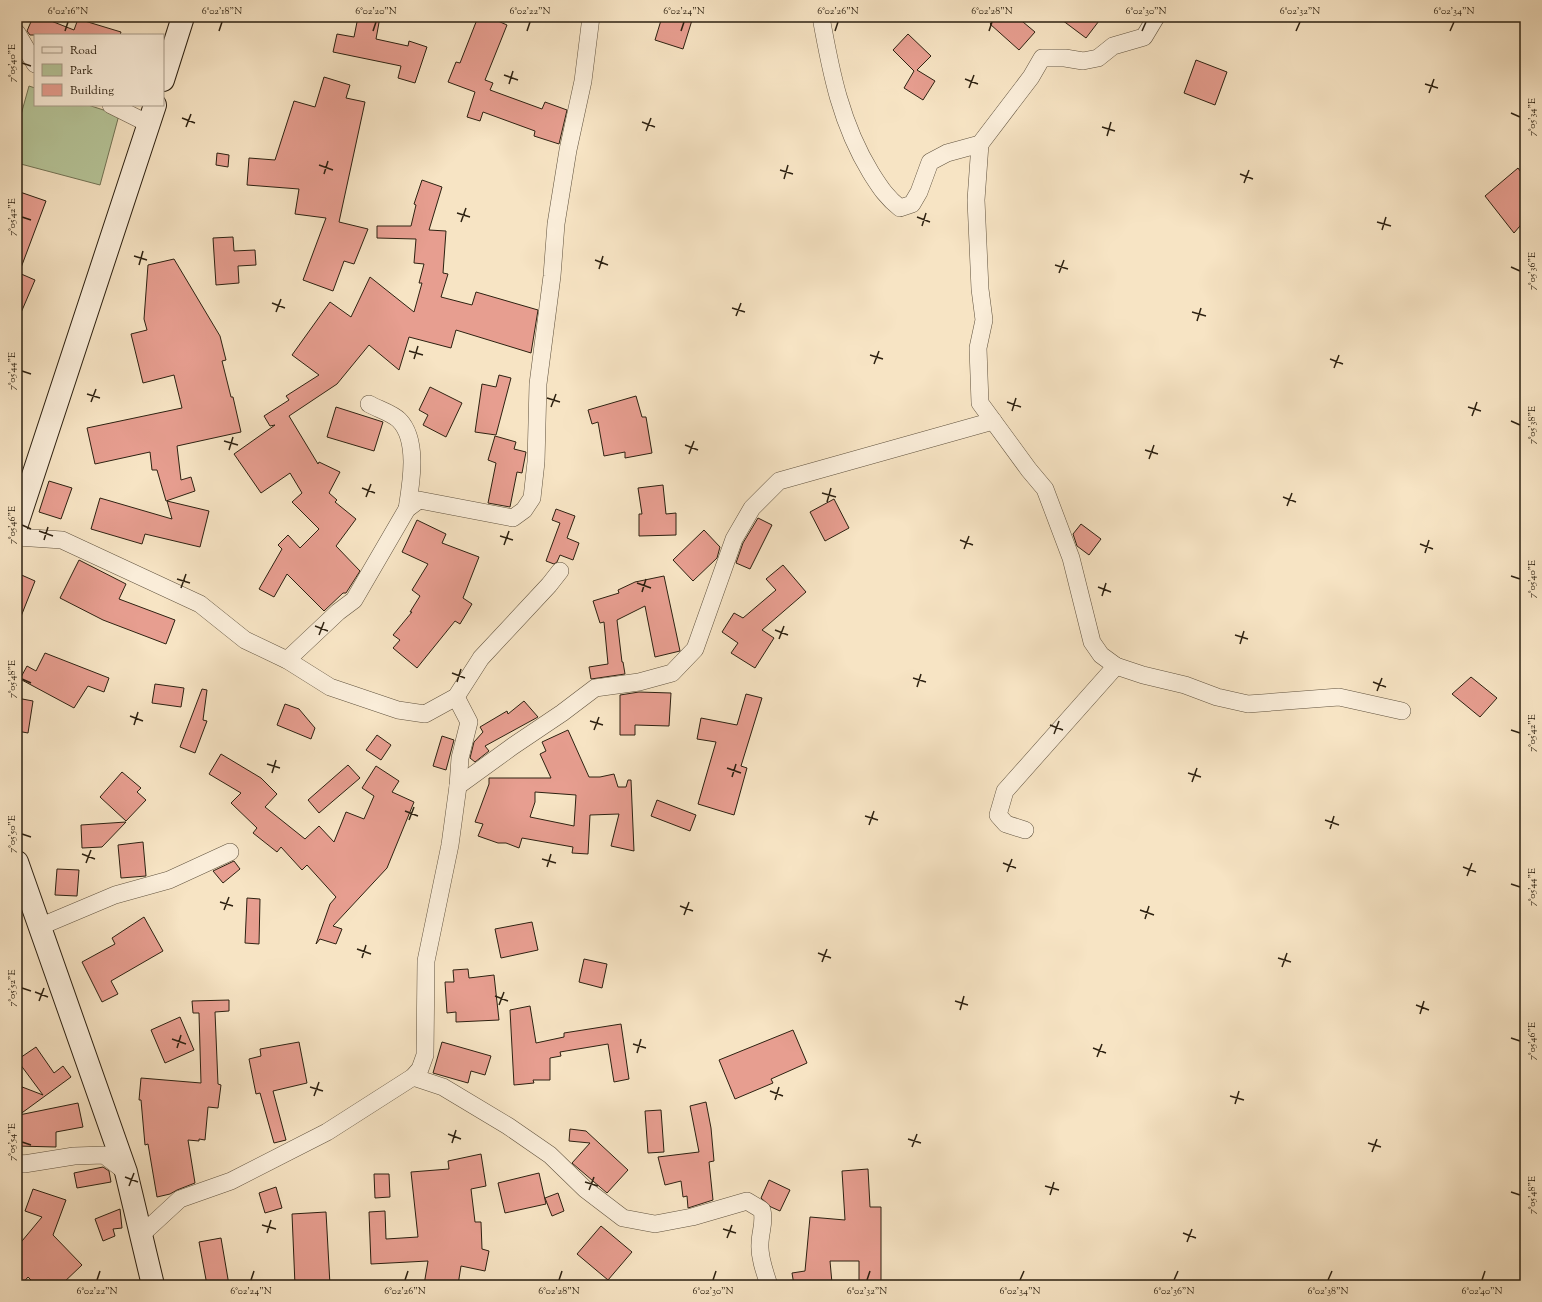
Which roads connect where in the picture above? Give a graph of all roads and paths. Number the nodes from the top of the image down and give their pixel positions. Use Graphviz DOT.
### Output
graph roads {
  1 [pos="183,17"];
  2 [pos="591,17"];
  3 [pos="821,17"];
  4 [pos="1156,17"];
  5 [pos="17,34"];
  6 [pos="34,62"];
  7 [pos="164,77"];
  8 [pos="115,106"];
  9 [pos="152,115"];
  10 [pos="980,144"];
  11 [pos="369,404"];
  12 [pos="993,421"];
  13 [pos="407,509"];
  14 [pos="17,524"];
  15 [pos="17,537"];
  16 [pos="560,571"];
  17 [pos="287,660"];
  18 [pos="1116,666"];
  19 [pos="456,697"];
  20 [pos="1402,711"];
  21 [pos="458,786"];
  22 [pos="1025,830"];
  23 [pos="230,852"];
  24 [pos="17,862"];
  25 [pos="39,927"];
  26 [pos="413,1077"];
  27 [pos="17,1163"];
  28 [pos="126,1172"];
  29 [pos="142,1234"];
  30 [pos="153,1285"];
  31 [pos="769,1285"];
  1 -- 7 [label="main road"];
  2 -- 13 [label="street"];
  3 -- 10 [label="street"];
  4 -- 10 [label="street"];
  5 -- 6 [label="street"];
  8 -- 9 [label="street"];
  9 -- 14 [label="main road"];
  10 -- 12 [label="street"];
  11 -- 13 [label="street"];
  12 -- 18 [label="street"];
  12 -- 21 [label="street"];
  13 -- 17 [label="street"];
  15 -- 17 [label="street"];
  16 -- 19 [label="street"];
  17 -- 19 [label="street"];
  18 -- 20 [label="street"];
  18 -- 22 [label="street"];
  19 -- 21 [label="street"];
  21 -- 26 [label="street"];
  23 -- 25 [label="street"];
  24 -- 25 [label="main road"];
  25 -- 28 [label="main road"];
  26 -- 29 [label="street"];
  26 -- 31 [label="street"];
  27 -- 28 [label="street"];
  28 -- 29 [label="main road"];
  29 -- 30 [label="main road"];
}
